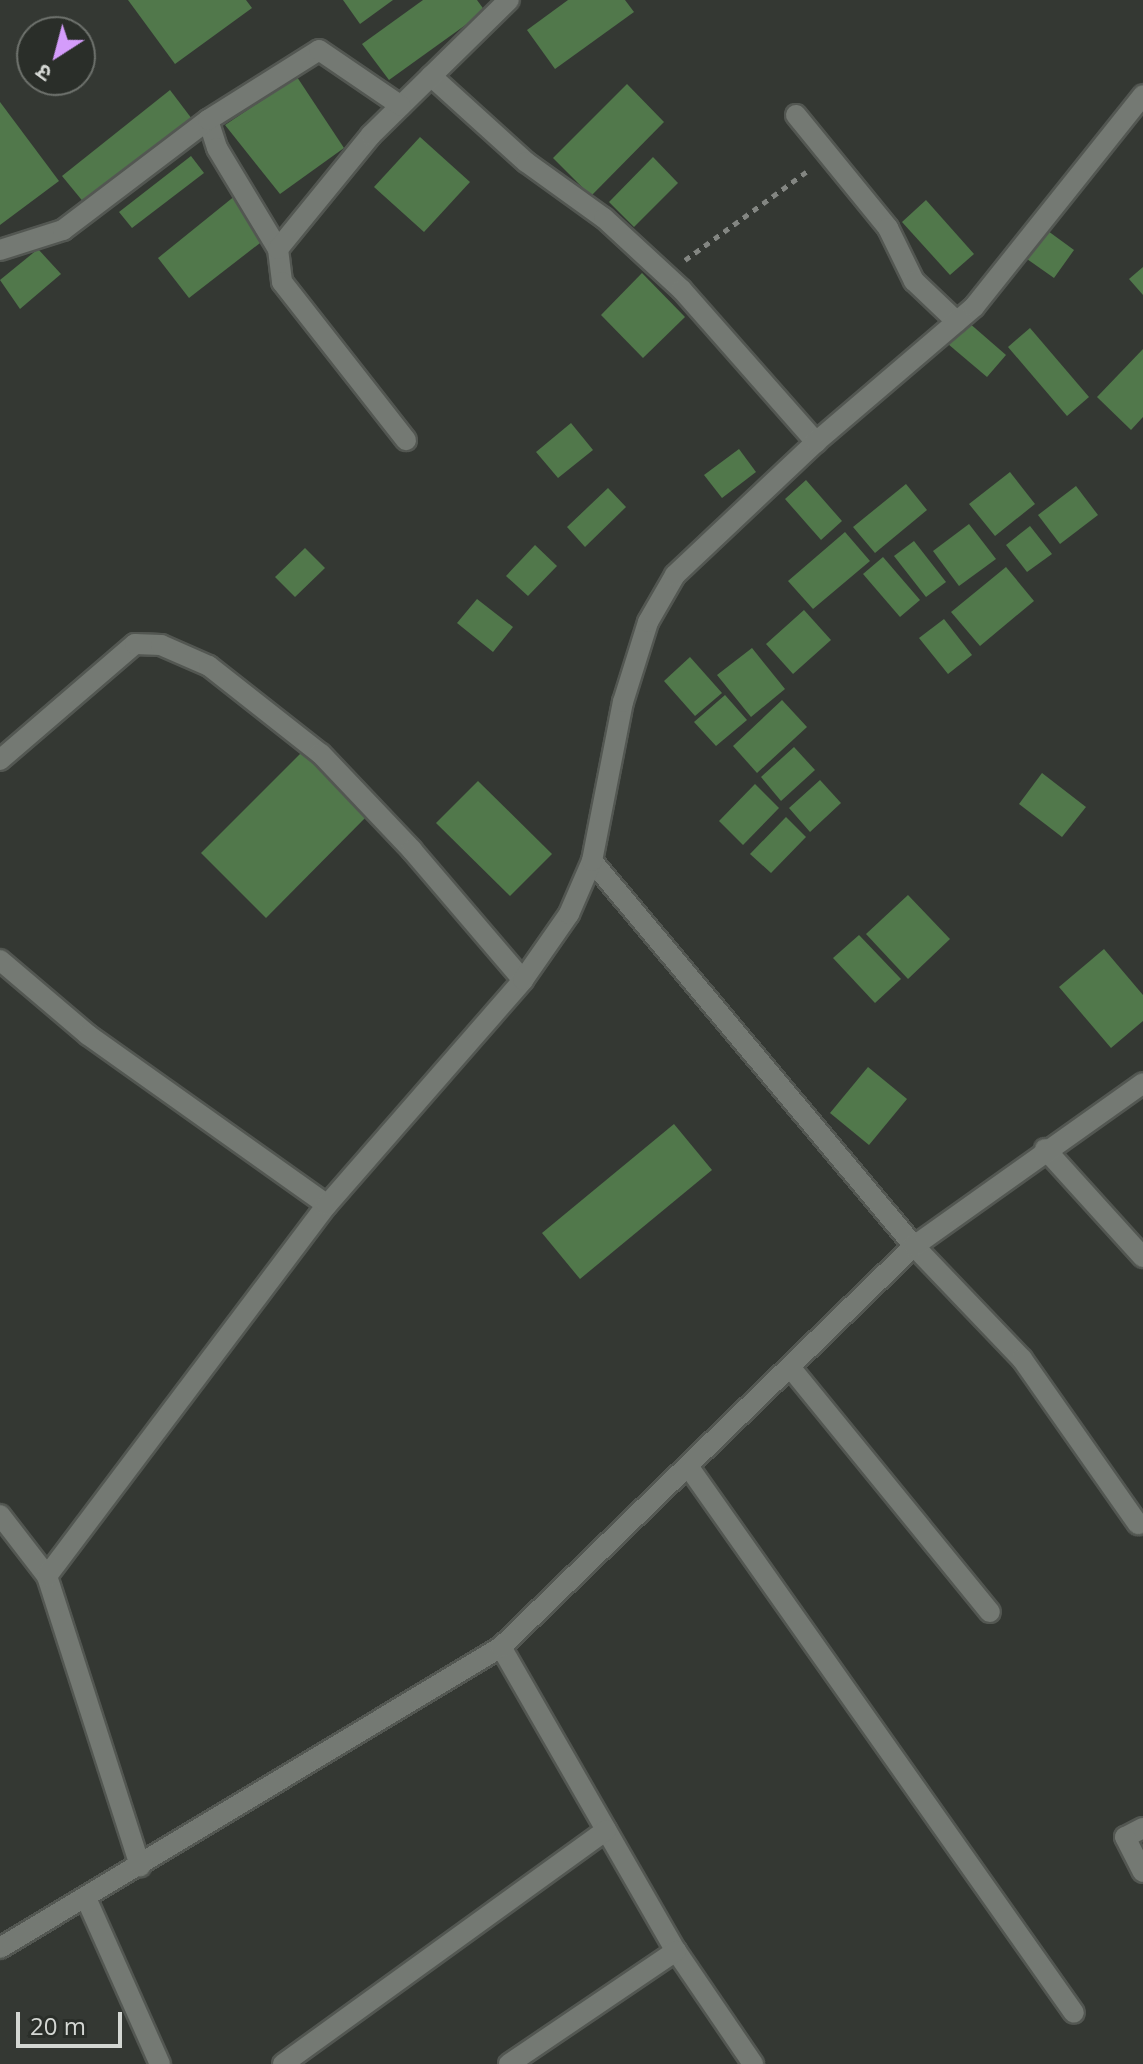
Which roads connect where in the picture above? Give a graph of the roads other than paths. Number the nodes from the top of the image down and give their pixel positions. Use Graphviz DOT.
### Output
graph roads {
  1 [pos="509,0"];
  2 [pos="431,76"];
  3 [pos="1143,95"];
  4 [pos="401,106"];
  5 [pos="796,115"];
  6 [pos="208,120"];
  7 [pos="278,249"];
  8 [pos="0,250"];
  9 [pos="957,322"];
  10 [pos="406,440"];
  11 [pos="816,442"];
  12 [pos="0,760"];
  13 [pos="592,861"];
  14 [pos="0,960"];
  15 [pos="523,980"];
  16 [pos="1143,1083"];
  17 [pos="1045,1149"];
  18 [pos="327,1205"];
  19 [pos="914,1246"];
  20 [pos="1143,1257"];
  21 [pos="790,1367"];
  22 [pos="688,1466"];
  23 [pos="1138,1524"];
  24 [pos="4,1527"];
  25 [pos="47,1576"];
  26 [pos="990,1612"];
  27 [pos="501,1647"];
  28 [pos="1143,1828"];
  29 [pos="606,1830"];
  30 [pos="140,1866"];
  31 [pos="1143,1872"];
  32 [pos="86,1898"];
  33 [pos="0,1948"];
  34 [pos="676,1951"];
  35 [pos="1074,2013"];
  36 [pos="160,2064"];
  37 [pos="283,2064"];
  38 [pos="509,2064"];
  39 [pos="753,2064"];
  1 -- 2 [label="street"];
  2 -- 4 [label="street"];
  2 -- 11 [label="street"];
  3 -- 9 [label="street"];
  4 -- 6 [label="street"];
  4 -- 7 [label="street"];
  5 -- 9 [label="street"];
  6 -- 7 [label="street"];
  6 -- 8 [label="street"];
  7 -- 10 [label="street"];
  9 -- 11 [label="street"];
  11 -- 13 [label="street"];
  12 -- 15 [label="street"];
  13 -- 15 [label="street"];
  13 -- 19 [label="street"];
  14 -- 18 [label="street"];
  15 -- 18 [label="street"];
  16 -- 17 [label="street"];
  17 -- 19 [label="street"];
  17 -- 20 [label="street"];
  18 -- 25 [label="street"];
  19 -- 21 [label="street"];
  19 -- 23 [label="street"];
  21 -- 22 [label="street"];
  21 -- 26 [label="street"];
  22 -- 27 [label="street"];
  22 -- 35 [label="street"];
  24 -- 25 [label="street"];
  25 -- 30 [label="street"];
  27 -- 29 [label="street"];
  27 -- 30 [label="street"];
  28 -- 31 [label="street"];
  29 -- 34 [label="street"];
  29 -- 37 [label="street"];
  30 -- 32 [label="street"];
  32 -- 33 [label="street"];
  32 -- 36 [label="street"];
  34 -- 38 [label="street"];
  34 -- 39 [label="street"];
}
